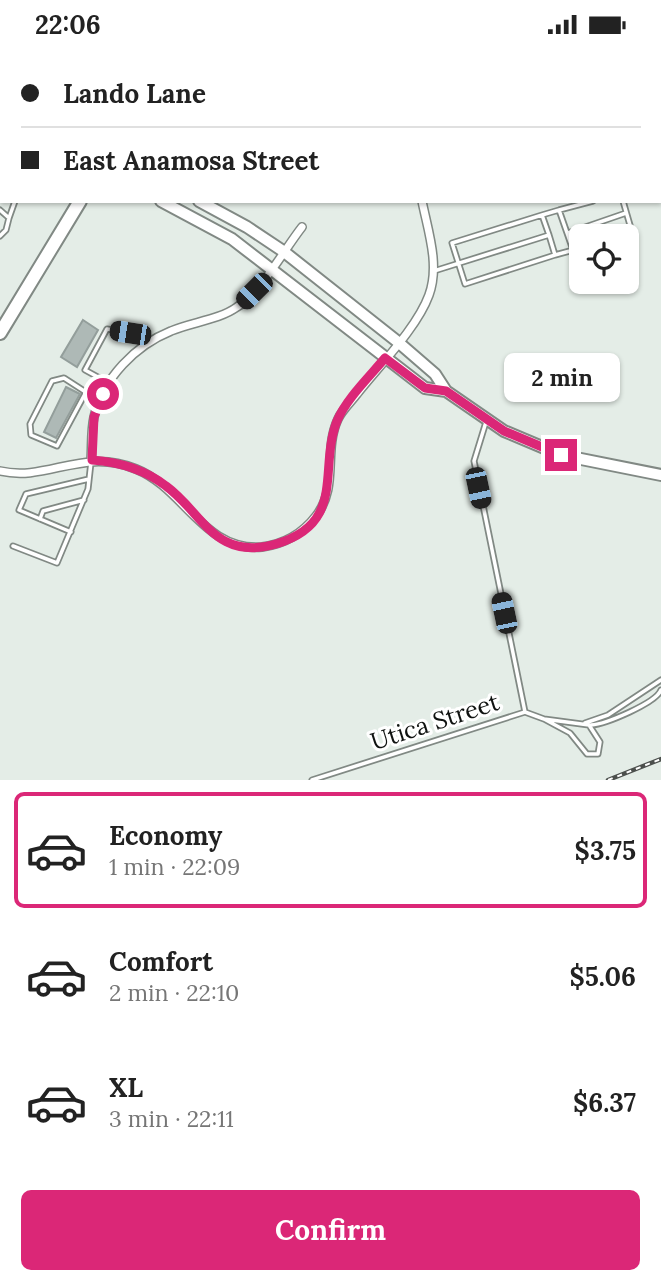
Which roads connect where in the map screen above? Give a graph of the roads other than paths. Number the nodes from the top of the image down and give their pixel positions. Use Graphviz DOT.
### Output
graph roads {
  1 [pos="14,203"];
  2 [pos="79,203"];
  3 [pos="165,203"];
  4 [pos="203,203"];
  5 [pos="422,203"];
  6 [pos="585,203"];
  7 [pos="624,203"];
  8 [pos="0,210"];
  9 [pos="559,210"];
  10 [pos="626,213"];
  11 [pos="542,215"];
  12 [pos="9,218"];
  13 [pos="629,224"];
  14 [pos="302,227"];
  15 [pos="568,233"];
  16 [pos="549,235"];
  17 [pos="0,236"];
  18 [pos="569,236"];
  19 [pos="283,251"];
  20 [pos="569,251"];
  21 [pos="555,255"];
  22 [pos="457,264"];
  23 [pos="271,268"];
  24 [pos="434,271"];
  25 [pos="0,334"];
  26 [pos="398,342"];
  27 [pos="144,346"];
  28 [pos="385,358"];
  29 [pos="109,383"];
  30 [pos="446,391"];
  31 [pos="86,392"];
  32 [pos="100,401"];
  33 [pos="486,420"];
  34 [pos="92,460"];
  35 [pos="0,471"];
  36 [pos="661,475"];
  37 [pos="89,479"];
  38 [pos="84,500"];
  39 [pos="40,519"];
  40 [pos="71,532"];
  41 [pos="13,546"];
  42 [pos="661,680"];
  43 [pos="661,689"];
  44 [pos="525,712"];
  45 [pos="544,719"];
  46 [pos="586,725"];
  47 [pos="312,780"];
  1 -- 12 [label="lane"];
  2 -- 25 [label="main road"];
  3 -- 23 [label="main road"];
  4 -- 19 [label="main road"];
  5 -- 24 [label="street"];
  6 -- 9 [label="lane"];
  7 -- 10 [label="lane"];
  8 -- 12 [label="lane"];
  9 -- 11 [label="lane"];
  9 -- 15 [label="lane"];
  10 -- 13 [label="lane"];
  10 -- 15 [label="lane"];
  11 -- 16 [label="lane"];
  11 -- 22 [label="lane"];
  12 -- 17 [label="lane"];
  14 -- 19 [label="street"];
  15 -- 18 [label="lane"];
  16 -- 21 [label="lane"];
  16 -- 22 [label="lane"];
  19 -- 23 [label="street"];
  19 -- 26 [label="main road"];
  20 -- 21 [label="lane"];
  21 -- 22 [label="lane"];
  22 -- 24 [label="lane"];
  23 -- 27 [label="street"];
  23 -- 28 [label="main road"];
  24 -- 26 [label="street"];
  26 -- 28 [label="street"];
  26 -- 30 [label="main road"];
  27 -- 29 [label="street"];
  27 -- 29 [label="lane"];
  28 -- 30 [label="main road"];
  28 -- 34 [label="street"];
  29 -- 32 [label="street"];
  30 -- 33 [label="main road"];
  31 -- 31 [label="lane"];
  31 -- 32 [label="lane"];
  32 -- 34 [label="street"];
  33 -- 36 [label="main road"];
  33 -- 44 [label="lane, Utica Street"];
  34 -- 35 [label="street"];
  34 -- 37 [label="lane"];
  37 -- 38 [label="lane"];
  37 -- 39 [label="lane"];
  38 -- 39 [label="lane"];
  38 -- 40 [label="lane"];
  39 -- 40 [label="lane"];
  40 -- 41 [label="lane"];
  42 -- 46 [label="lane"];
  43 -- 46 [label="lane"];
  44 -- 45 [label="lane"];
  44 -- 47 [label="lane, Utica Street"];
  45 -- 46 [label="lane"];
  45 -- 46 [label="lane"];
}
